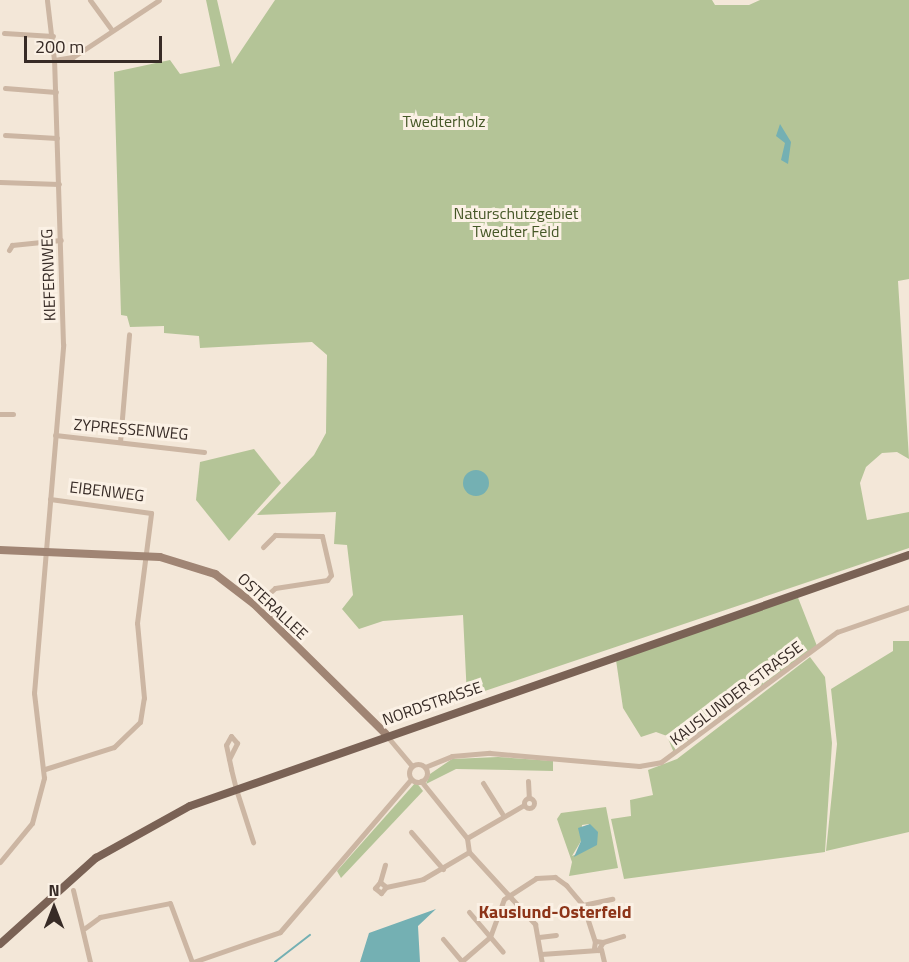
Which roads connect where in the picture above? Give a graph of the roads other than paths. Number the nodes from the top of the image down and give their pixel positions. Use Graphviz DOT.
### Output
graph roads {
  1 [pos="47,0"];
  2 [pos="90,0"];
  3 [pos="159,0"];
  4 [pos="111,29"];
  5 [pos="4,33"];
  6 [pos="53,36"];
  7 [pos="54,60"];
  8 [pos="4,88"];
  9 [pos="56,92"];
  10 [pos="5,135"];
  11 [pos="57,138"];
  12 [pos="0,182"];
  13 [pos="59,184"];
  14 [pos="61,240"];
  15 [pos="9,250"];
  16 [pos="129,334"];
  17 [pos="0,414"];
  18 [pos="12,414"];
  19 [pos="56,435"];
  20 [pos="120,441"];
  21 [pos="204,452"];
  22 [pos="50,499"];
  23 [pos="263,547"];
  24 [pos="46,549"];
  25 [pos="0,550"];
  26 [pos="909,555"];
  27 [pos="143,556"];
  28 [pos="256,605"];
  29 [pos="909,607"];
  30 [pos="386,734"];
  31 [pos="229,759"];
  32 [pos="412,766"];
  33 [pos="425,767"];
  34 [pos="45,769"];
  35 [pos="411,779"];
  36 [pos="421,781"];
  37 [pos="528,781"];
  38 [pos="483,783"];
  39 [pos="236,789"];
  40 [pos="502,814"];
  41 [pos="411,832"];
  42 [pos="467,838"];
  43 [pos="253,842"];
  44 [pos="469,852"];
  45 [pos="0,862"];
  46 [pos="385,865"];
  47 [pos="443,869"];
  48 [pos="380,882"];
  49 [pos="386,887"];
  50 [pos="73,890"];
  51 [pos="509,895"];
  52 [pos="612,899"];
  53 [pos="583,905"];
  54 [pos="469,912"];
  55 [pos="85,928"];
  56 [pos="556,935"];
  57 [pos="623,936"];
  58 [pos="490,937"];
  59 [pos="539,937"];
  60 [pos="443,939"];
  61 [pos="595,941"];
  62 [pos="603,942"];
  63 [pos="0,944"];
  64 [pos="594,948"];
  65 [pos="601,949"];
  66 [pos="503,952"];
  67 [pos="541,954"];
  68 [pos="90,962"];
  69 [pos="194,962"];
  70 [pos="462,962"];
  71 [pos="542,962"];
  72 [pos="604,962"];
  1 -- 6 [label="street, KIEFERNWEG"];
  2 -- 4 [label="street"];
  3 -- 4 [label="street"];
  4 -- 7 [label="street"];
  5 -- 6 [label="street"];
  6 -- 7 [label="street, KIEFERNWEG"];
  7 -- 9 [label="street, KIEFERNWEG"];
  8 -- 9 [label="street"];
  9 -- 11 [label="street, KIEFERNWEG"];
  10 -- 11 [label="street"];
  11 -- 13 [label="street, KIEFERNWEG"];
  12 -- 13 [label="street"];
  13 -- 14 [label="street, KIEFERNWEG"];
  14 -- 15 [label="street"];
  14 -- 19 [label="street, KIEFERNWEG"];
  16 -- 20 [label="street"];
  17 -- 18 [label="street"];
  19 -- 20 [label="street, ZYPRESSENWEG"];
  19 -- 22 [label="street, KIEFERNWEG"];
  20 -- 21 [label="street, ZYPRESSENWEG"];
  22 -- 24 [label="street, KIEFERNWEG"];
  22 -- 27 [label="street, EIBENWEG"];
  23 -- 28 [label="street"];
  24 -- 25 [label="street, OSTERALLEE"];
  24 -- 27 [label="street, OSTERALLEE"];
  24 -- 34 [label="street, KIEFERNWEG"];
  26 -- 30 [label="main road, NORDSTRASSE"];
  27 -- 28 [label="street, OSTERALLEE"];
  27 -- 34 [label="street"];
  28 -- 30 [label="street, OSTERALLEE"];
  29 -- 33 [label="street, KAUSLUNDER STRASSE"];
  30 -- 32 [label="street, OSTERALLEE"];
  30 -- 39 [label="main road, NORDSTRASSE"];
  31 -- 39 [label="street"];
  32 -- 33 [label="street, KAUSLUNDER STRASSE"];
  32 -- 35 [label="street"];
  33 -- 36 [label="street"];
  34 -- 45 [label="street"];
  35 -- 36 [label="street"];
  35 -- 69 [label="street"];
  36 -- 42 [label="street"];
  37 -- 40 [label="street"];
  38 -- 40 [label="street"];
  39 -- 43 [label="street"];
  39 -- 63 [label="main road, NORDSTRASSE"];
  40 -- 42 [label="street"];
  41 -- 47 [label="street"];
  42 -- 44 [label="street"];
  44 -- 47 [label="street"];
  44 -- 51 [label="street"];
  46 -- 48 [label="street"];
  47 -- 49 [label="street"];
  48 -- 49 [label="street"];
  48 -- 49 [label="street"];
  50 -- 55 [label="street"];
  51 -- 53 [label="street"];
  51 -- 58 [label="street"];
  51 -- 59 [label="street"];
  52 -- 53 [label="street"];
  53 -- 61 [label="street"];
  54 -- 58 [label="street"];
  55 -- 68 [label="street"];
  55 -- 69 [label="street"];
  56 -- 59 [label="street"];
  57 -- 62 [label="street"];
  58 -- 66 [label="street"];
  58 -- 70 [label="street"];
  59 -- 67 [label="street"];
  60 -- 70 [label="street"];
  61 -- 62 [label="street"];
  61 -- 64 [label="street"];
  62 -- 65 [label="street"];
  64 -- 65 [label="street"];
  64 -- 67 [label="street"];
  65 -- 72 [label="street"];
  67 -- 71 [label="street"];
}
